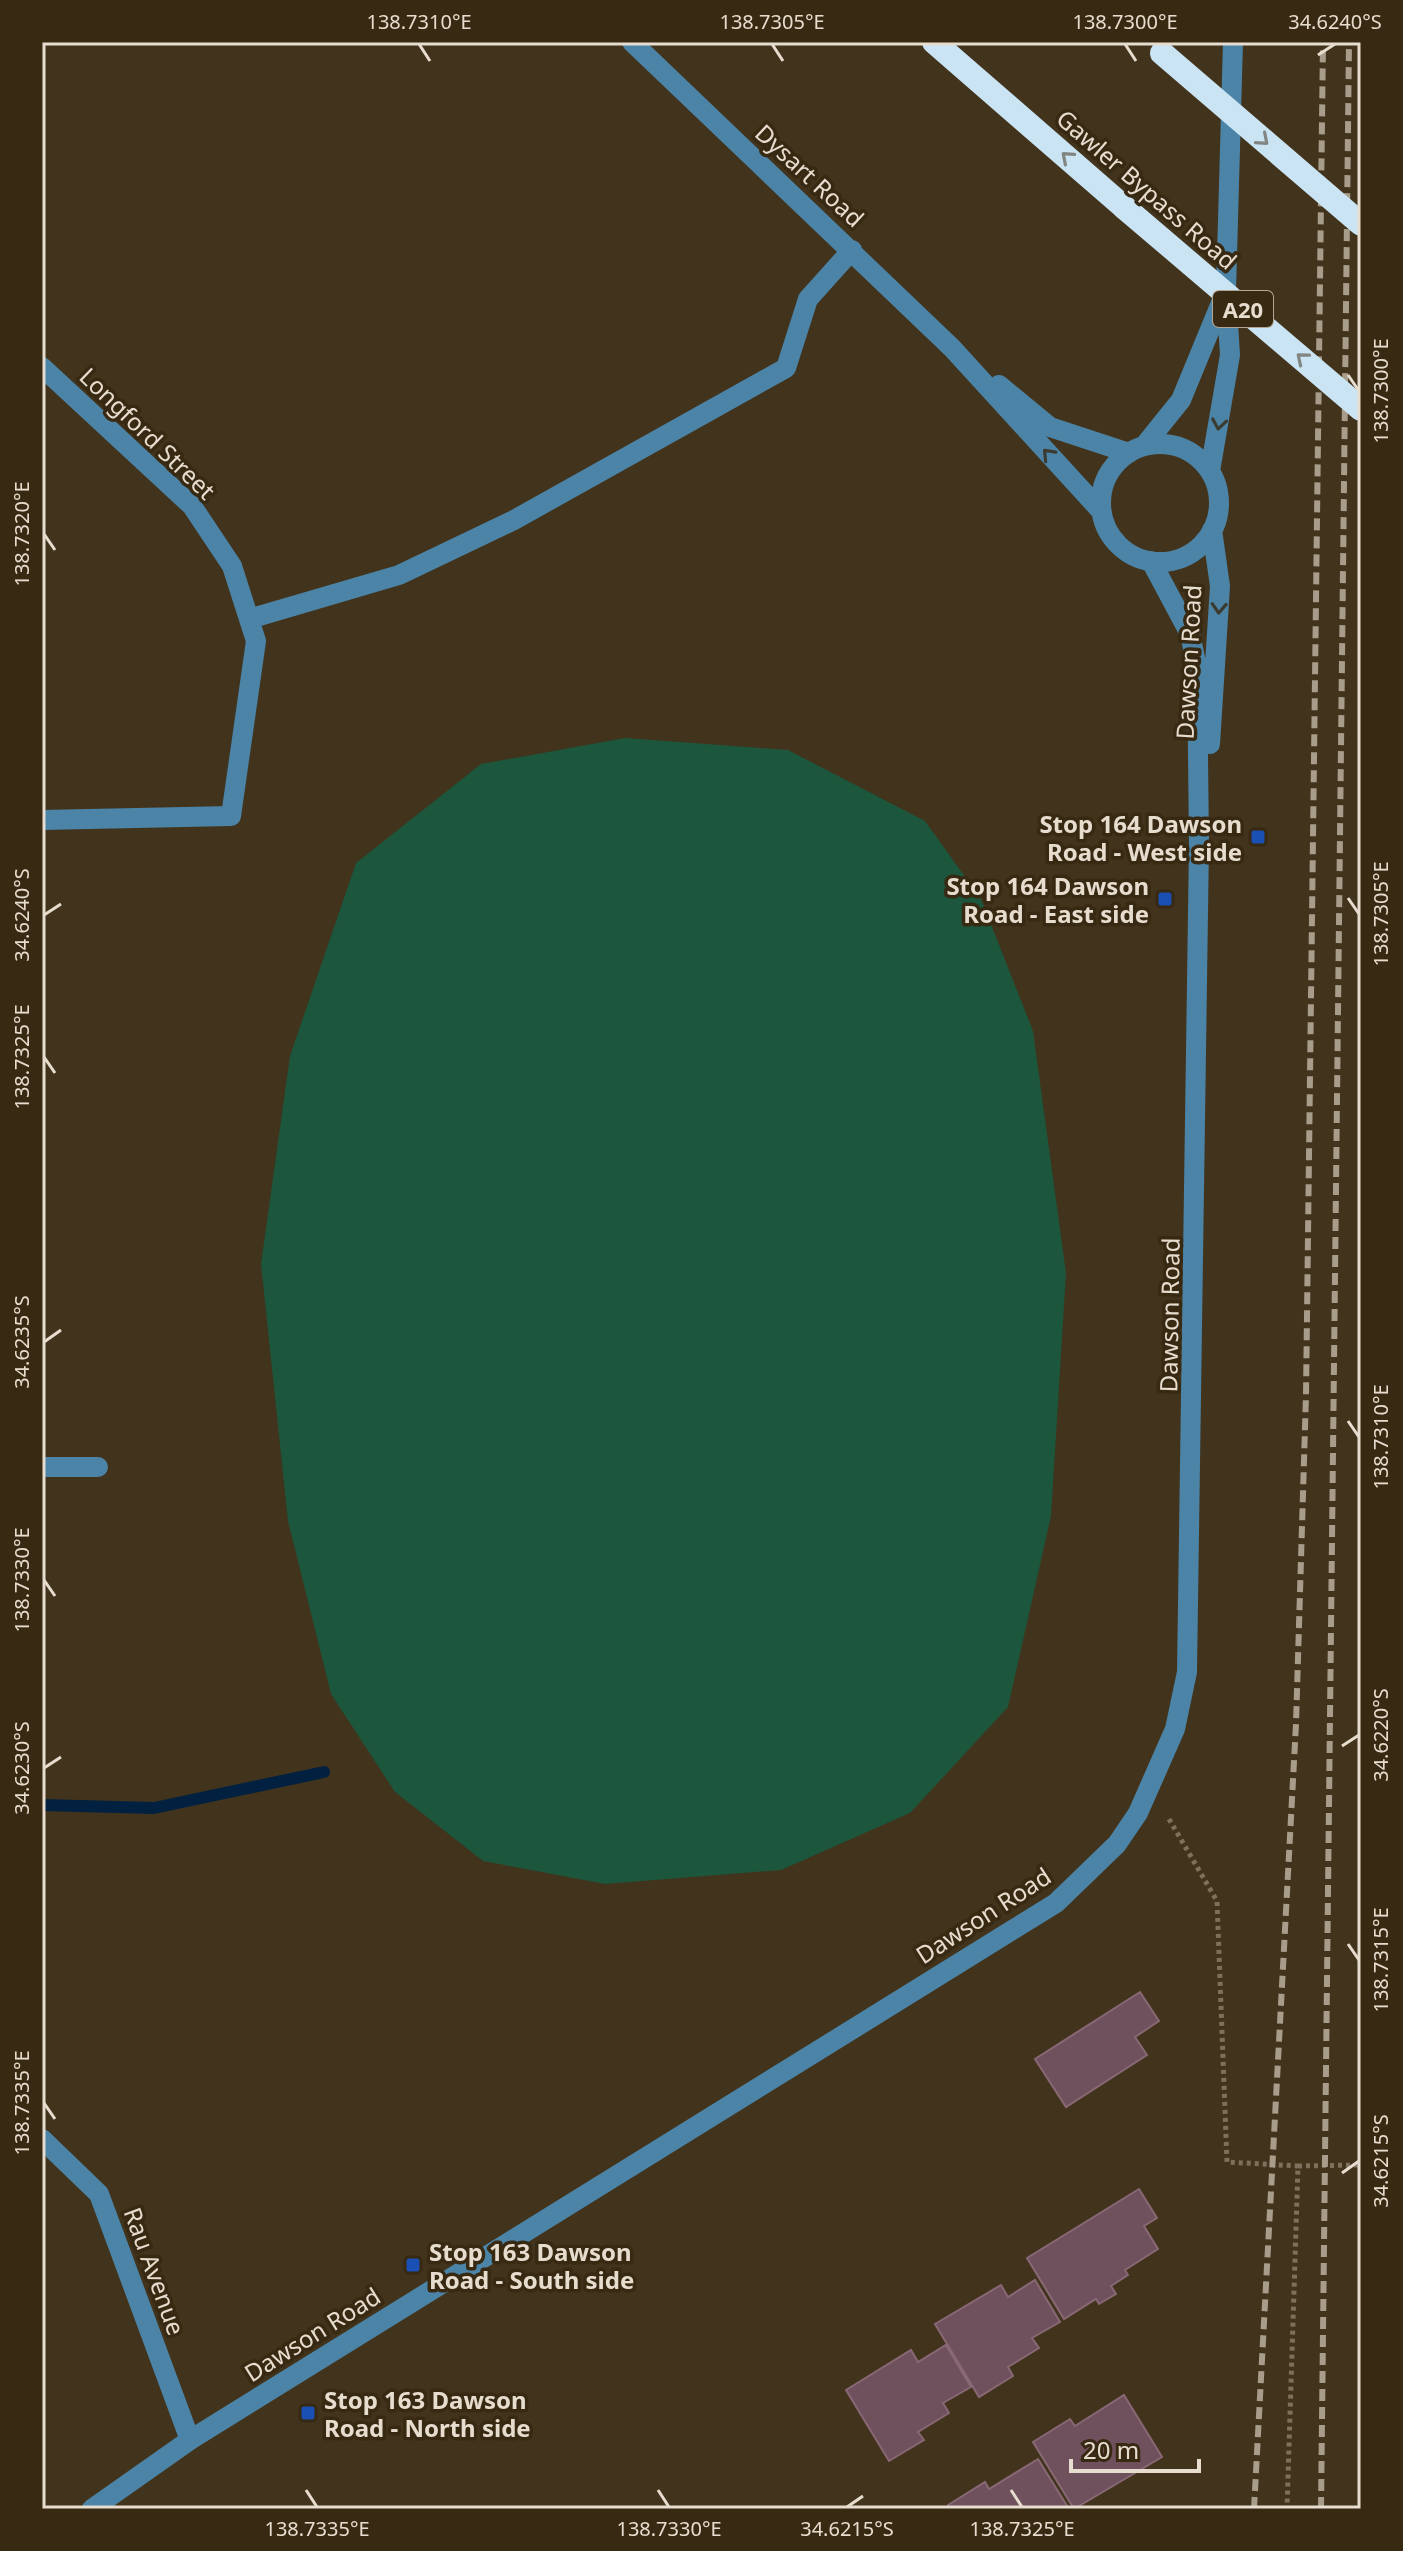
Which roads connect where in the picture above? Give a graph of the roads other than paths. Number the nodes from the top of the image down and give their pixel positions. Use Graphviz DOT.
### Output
graph roads {
  1 [pos="632,42"];
  2 [pos="934,42"];
  3 [pos="1233,42"];
  4 [pos="1155,47"];
  5 [pos="1361,224"];
  6 [pos="852,250"];
  7 [pos="1226,291"];
  8 [pos="952,348"];
  9 [pos="42,367"];
  10 [pos="1361,409"];
  11 [pos="1137,449"];
  12 [pos="1210,471"];
  13 [pos="1101,511"];
  14 [pos="1212,530"];
  15 [pos="1151,561"];
  16 [pos="249,619"];
  17 [pos="42,820"];
  18 [pos="1199,844"];
  19 [pos="42,1467"];
  20 [pos="98,1467"];
  21 [pos="42,2139"];
  22 [pos="190,2440"];
  23 [pos="92,2509"];
  1 -- 6 [label="street, Dysart Road"];
  10 -- 2 [label="highway, Gawler Bypass Road / A20, one-way, bridge"];
  3 -- 7 [label="street"];
  4 -- 5 [label="highway, one-way, bridge"];
  6 -- 8 [label="street, Dysart Road"];
  6 -- 16 [label="street"];
  7 -- 11 [label="street"];
  7 -- 12 [label="street, one-way"];
  8 -- 11 [label="street, Dysart Road"];
  13 -- 8 [label="street, Dysart Road, one-way"];
  9 -- 16 [label="street, Longford Street"];
  11 -- 12 [label="street"];
  11 -- 13 [label="street"];
  12 -- 14 [label="street"];
  13 -- 15 [label="street"];
  14 -- 15 [label="street"];
  14 -- 18 [label="street, Dawson Road, one-way"];
  15 -- 18 [label="street, Dawson Road"];
  16 -- 17 [label="street, Longford Street"];
  18 -- 22 [label="street, Dawson Road"];
  19 -- 20 [label="street"];
  21 -- 22 [label="street, Rau Avenue"];
  22 -- 23 [label="street, Dawson Road"];
}
